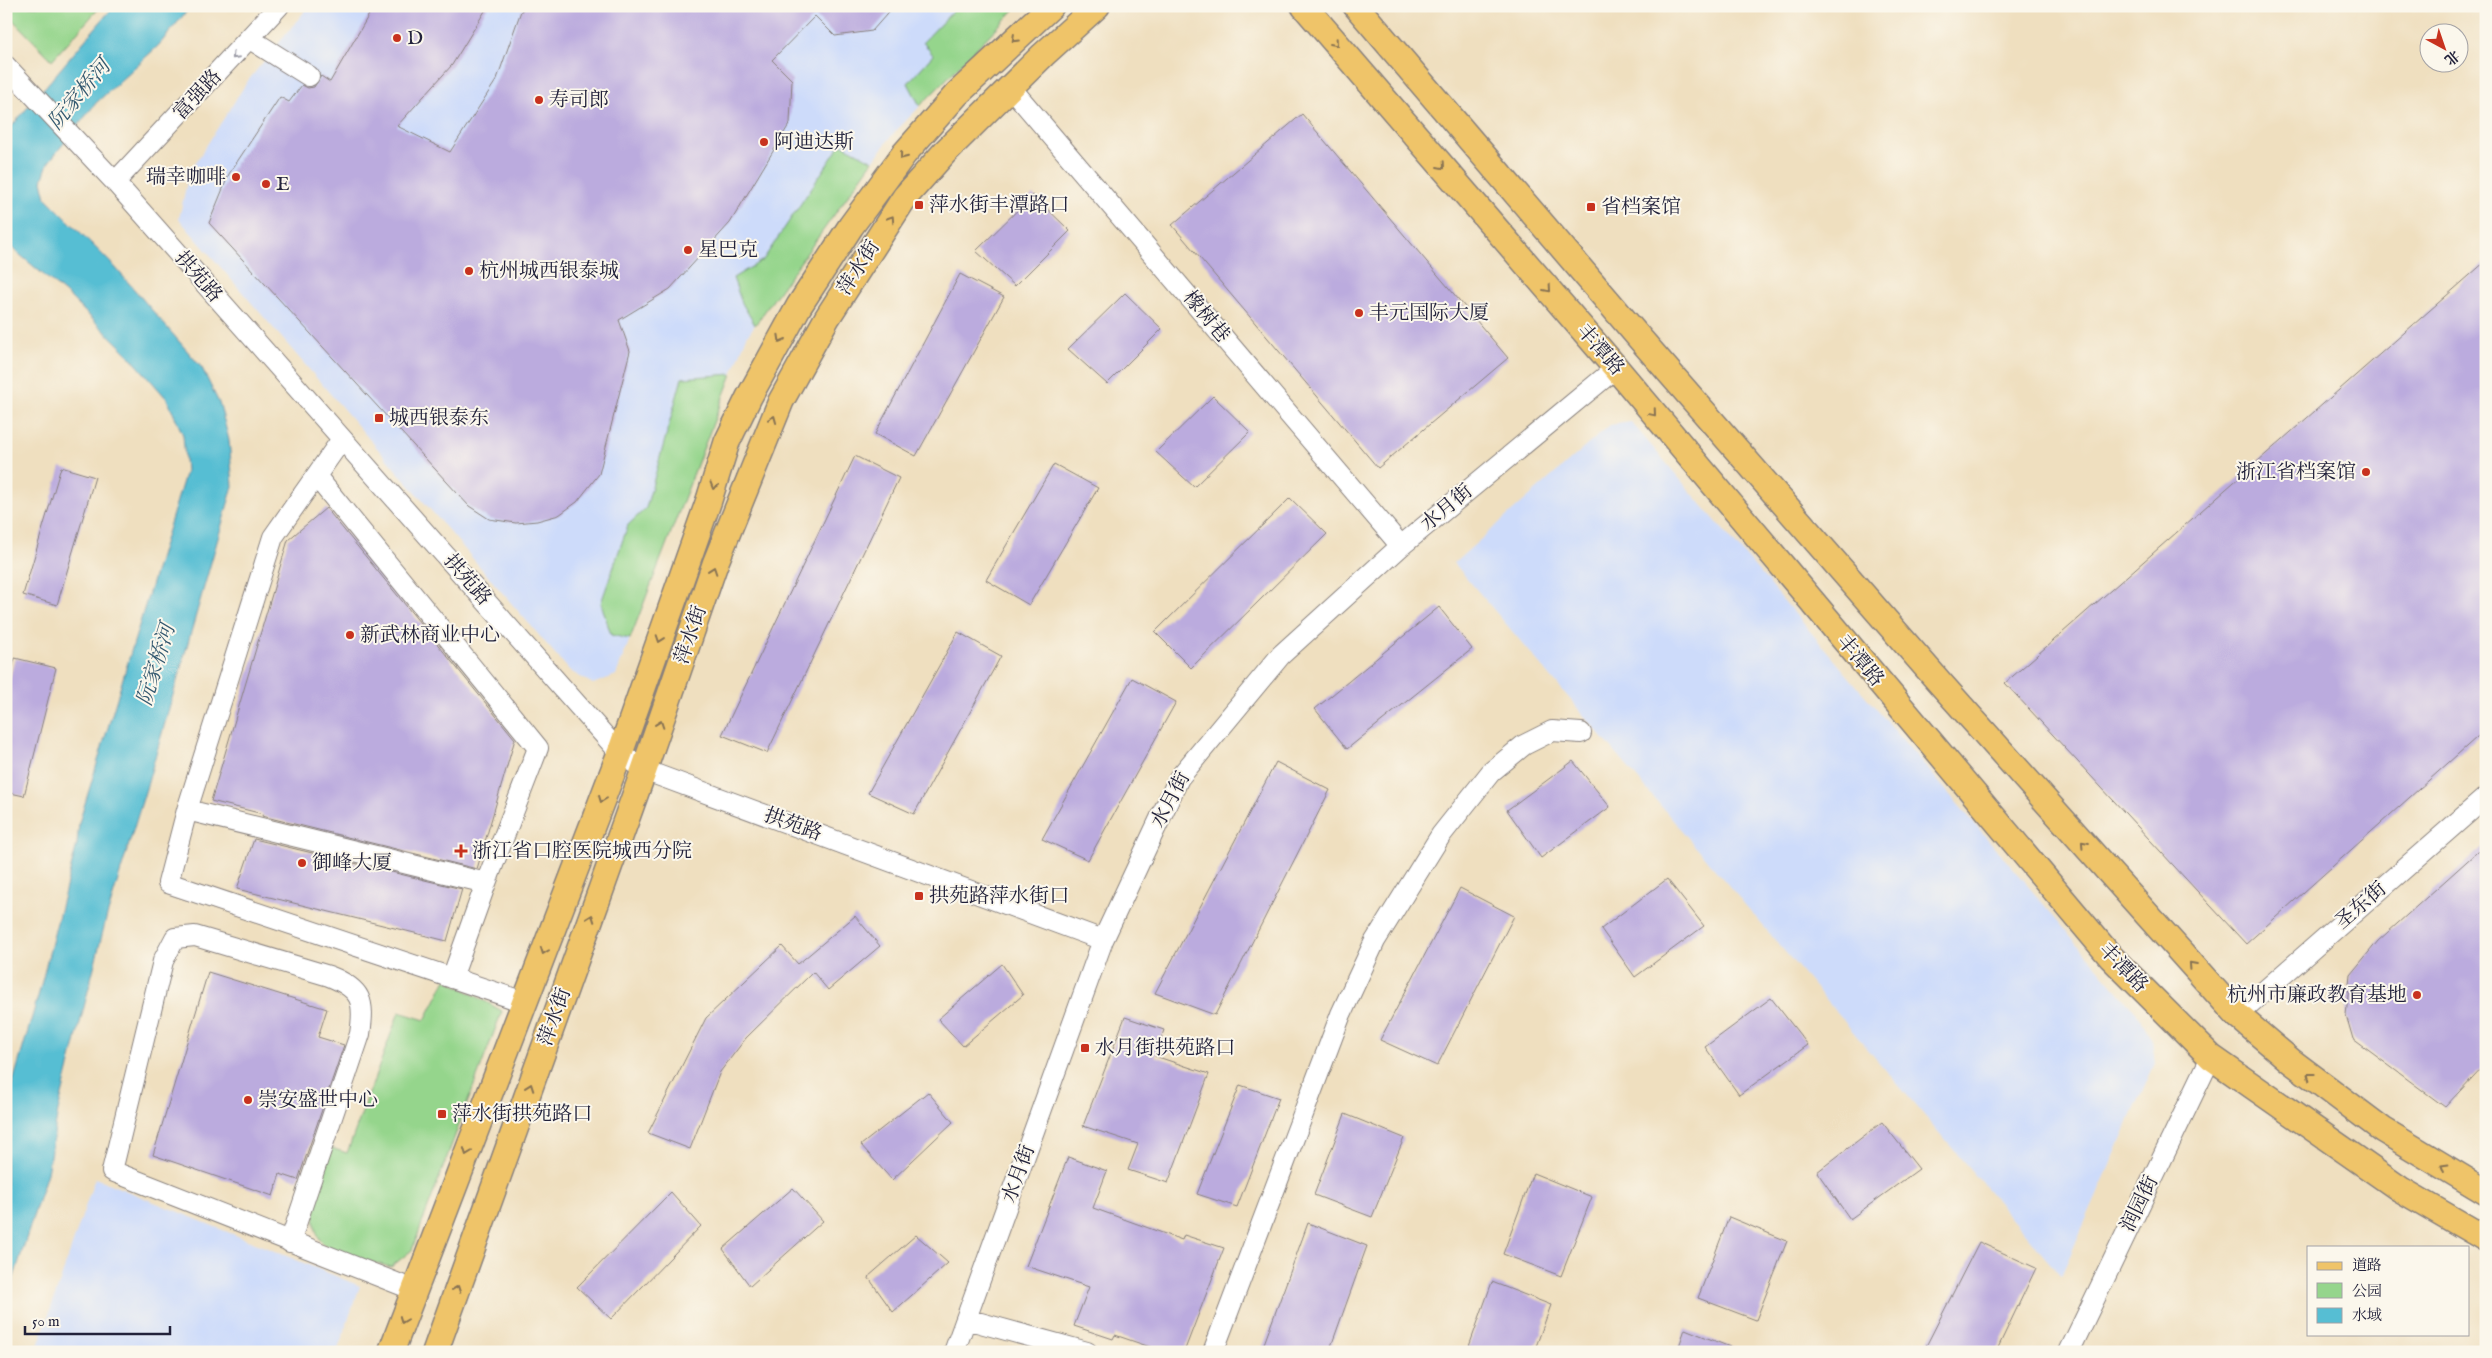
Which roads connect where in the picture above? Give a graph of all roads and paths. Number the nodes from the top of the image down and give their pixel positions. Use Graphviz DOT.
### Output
graph roads {
  1 [pos="279,6"];
  2 [pos="1051,6"];
  3 [pos="1097,6"];
  4 [pos="1304,6"];
  5 [pos="1356,6"];
  6 [pos="250,39"];
  7 [pos="6,66"];
  8 [pos="309,76"];
  9 [pos="1012,88"];
  10 [pos="115,182"];
  11 [pos="1616,368"];
  12 [pos="342,439"];
  13 [pos="316,476"];
  14 [pos="1401,546"];
  15 [pos="1581,733"];
  16 [pos="620,754"];
  17 [pos="644,770"];
  18 [pos="2486,797"];
  19 [pos="187,810"];
  20 [pos="486,883"];
  21 [pos="1103,940"];
  22 [pos="452,978"];
  23 [pos="524,1002"];
  24 [pos="2237,1016"];
  25 [pos="2211,1057"];
  26 [pos="2486,1192"];
  27 [pos="2486,1239"];
  28 [pos="290,1242"];
  29 [pos="414,1290"];
  30 [pos="966,1318"];
  31 [pos="391,1352"];
  32 [pos="435,1352"];
  33 [pos="954,1352"];
  34 [pos="1087,1352"];
  35 [pos="1213,1352"];
  36 [pos="2069,1352"];
  1 -- 6 [label="street, 富强路"];
  2 -- 16 [label="main road, 萍水街, one-way"];
  3 -- 9 [label="main road, 萍水街"];
  4 -- 11 [label="main road, 丰潭路, one-way"];
  24 -- 5 [label="main road, 丰潭路, one-way"];
  6 -- 8 [label="street"];
  6 -- 10 [label="street, 富强路, one-way"];
  7 -- 10 [label="street, 拱苑路"];
  9 -- 14 [label="street, 橡树巷"];
  17 -- 9 [label="main road, 萍水街, one-way"];
  10 -- 12 [label="street, 拱苑路"];
  11 -- 14 [label="street, 水月街"];
  11 -- 25 [label="main road, 丰潭路, one-way"];
  12 -- 13 [label="street"];
  12 -- 16 [label="street, 拱苑路"];
  13 -- 19 [label="street"];
  13 -- 20 [label="street"];
  14 -- 21 [label="street, 水月街"];
  15 -- 35 [label="street"];
  16 -- 17 [label="street, 拱苑路"];
  16 -- 29 [label="main road, 萍水街, one-way"];
  17 -- 21 [label="street, 拱苑路"];
  32 -- 17 [label="main road, 萍水街, one-way"];
  18 -- 24 [label="street, 圣东街"];
  19 -- 20 [label="street"];
  19 -- 22 [label="street"];
  20 -- 22 [label="street"];
  21 -- 30 [label="street, 水月街"];
  22 -- 23 [label="street"];
  26 -- 24 [label="main road, 丰潭路, one-way"];
  25 -- 27 [label="main road, 丰潭路"];
  25 -- 36 [label="street, 润园街"];
  28 -- 28 [label="street"];
  28 -- 29 [label="street"];
  29 -- 31 [label="main road, 萍水街, one-way"];
  30 -- 33 [label="street, 水月街"];
  30 -- 34 [label="street"];
}
